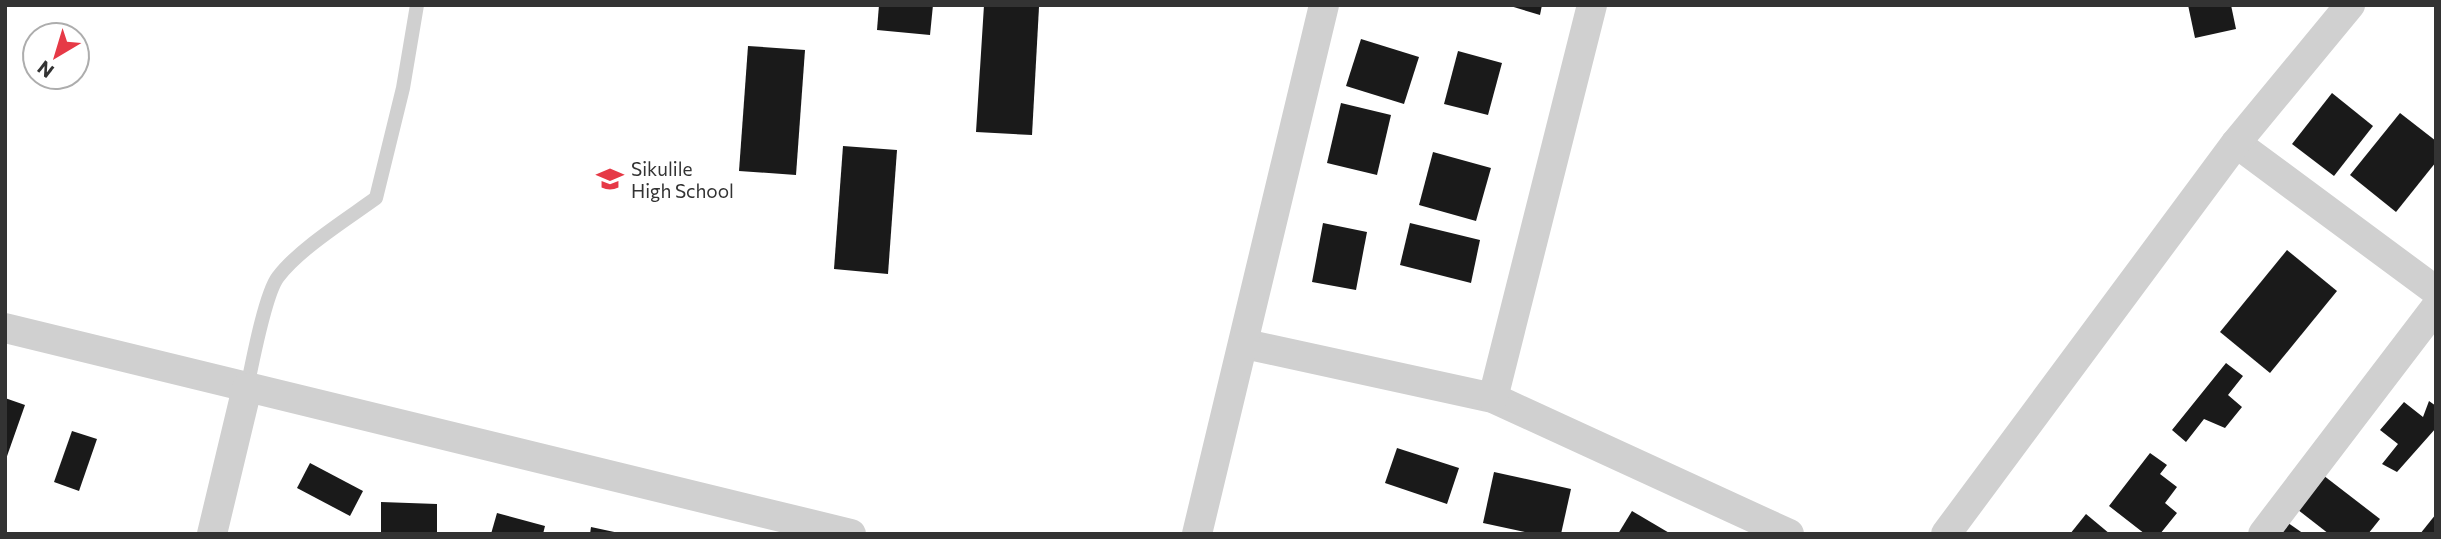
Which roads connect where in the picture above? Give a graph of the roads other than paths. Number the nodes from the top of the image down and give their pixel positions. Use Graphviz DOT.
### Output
graph roads {
  1 [pos="417,5"];
  2 [pos="1324,5"];
  3 [pos="1592,5"];
  4 [pos="2350,5"];
  5 [pos="2236,143"];
  6 [pos="2436,290"];
  7 [pos="2436,307"];
  8 [pos="5,328"];
  9 [pos="1245,344"];
  10 [pos="247,388"];
  11 [pos="1493,398"];
  12 [pos="212,534"];
  13 [pos="851,534"];
  14 [pos="1197,534"];
  15 [pos="1789,534"];
  16 [pos="1946,534"];
  17 [pos="2263,534"];
  1 -- 10 [label="lane"];
  2 -- 9 [label="street"];
  3 -- 11 [label="street"];
  4 -- 5 [label="street"];
  5 -- 6 [label="street"];
  5 -- 16 [label="street"];
  7 -- 17 [label="street"];
  8 -- 10 [label="street"];
  9 -- 11 [label="street"];
  9 -- 14 [label="street"];
  10 -- 12 [label="street"];
  10 -- 13 [label="street"];
  11 -- 15 [label="street"];
}
